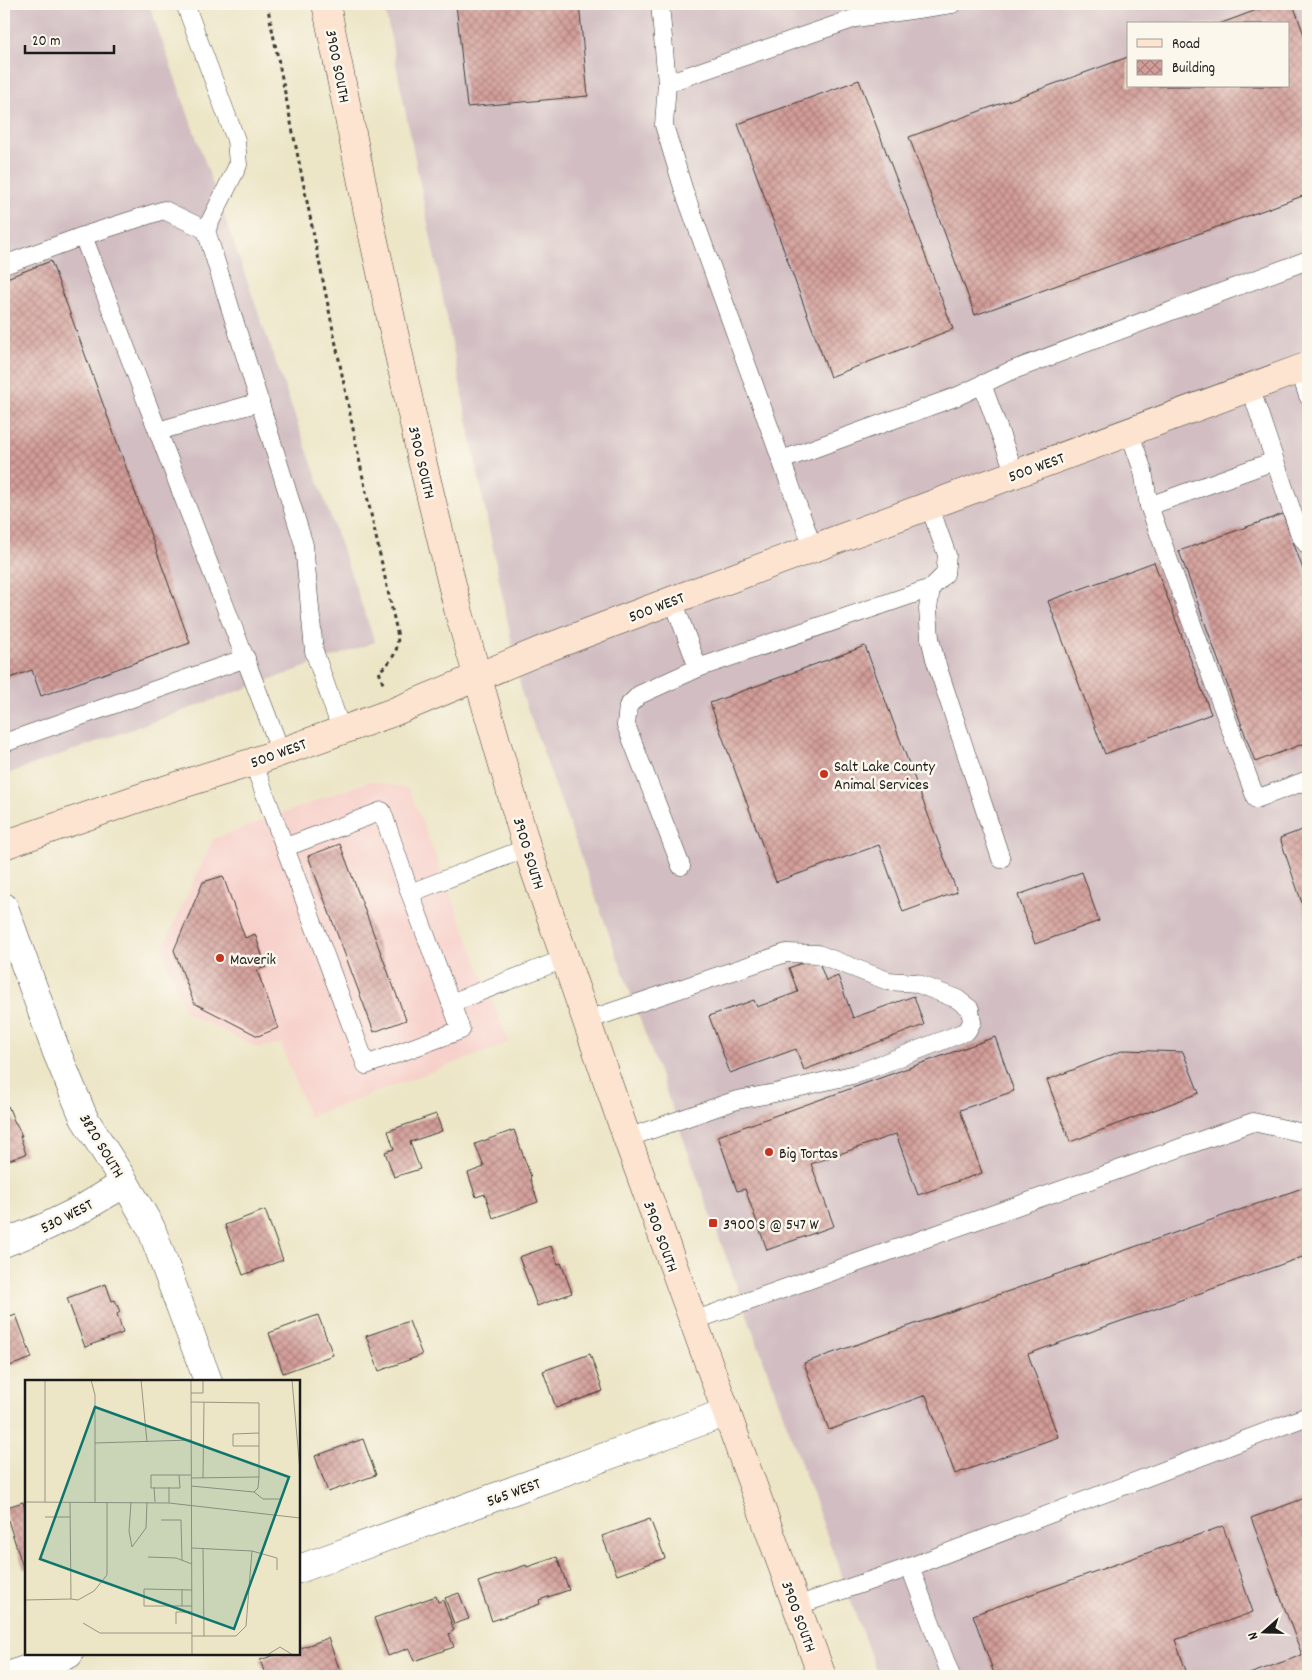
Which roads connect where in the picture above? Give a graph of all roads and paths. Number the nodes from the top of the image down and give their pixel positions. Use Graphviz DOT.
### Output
graph roads {
  1 [pos="184,4"];
  2 [pos="267,4"];
  3 [pos="326,4"];
  4 [pos="660,4"];
  5 [pos="952,4"];
  6 [pos="667,83"];
  7 [pos="206,230"];
  8 [pos="83,236"];
  9 [pos="1308,260"];
  10 [pos="4,265"];
  11 [pos="1304,368"];
  12 [pos="982,384"];
  13 [pos="1250,387"];
  14 [pos="1308,396"];
  15 [pos="260,402"];
  16 [pos="158,431"];
  17 [pos="1129,432"];
  18 [pos="782,460"];
  19 [pos="1274,462"];
  20 [pos="1015,474"];
  21 [pos="929,505"];
  22 [pos="1149,506"];
  23 [pos="1308,546"];
  24 [pos="812,548"];
  25 [pos="931,588"];
  26 [pos="673,600"];
  27 [pos="246,658"];
  28 [pos="698,668"];
  29 [pos="381,677"];
  30 [pos="478,677"];
  31 [pos="342,730"];
  32 [pos="4,743"];
  33 [pos="281,752"];
  34 [pos="253,762"];
  35 [pos="1308,780"];
  36 [pos="4,845"];
  37 [pos="286,847"];
  38 [pos="527,848"];
  39 [pos="1001,858"];
  40 [pos="682,866"];
  41 [pos="410,893"];
  42 [pos="4,906"];
  43 [pos="564,959"];
  44 [pos="451,1003"];
  45 [pos="585,1021"];
  46 [pos="1308,1134"];
  47 [pos="627,1138"];
  48 [pos="125,1183"];
  49 [pos="4,1243"];
  50 [pos="693,1320"];
  51 [pos="208,1380"];
  52 [pos="727,1412"];
  53 [pos="1308,1416"];
  54 [pos="910,1567"];
  55 [pos="300,1569"];
  56 [pos="796,1606"];
  57 [pos="66,1655"];
  58 [pos="8,1676"];
  59 [pos="822,1676"];
  60 [pos="951,1676"];
  1 -- 7 [label="lane"];
  2 -- 29 [label="path"];
  3 -- 30 [label="main road, 3900 SOUTH"];
  4 -- 6 [label="lane"];
  5 -- 6 [label="lane"];
  6 -- 18 [label="lane"];
  7 -- 8 [label="lane"];
  7 -- 15 [label="lane"];
  8 -- 10 [label="lane"];
  8 -- 16 [label="lane"];
  9 -- 12 [label="lane"];
  11 -- 13 [label="main road, 500 WEST"];
  11 -- 14 [label="lane"];
  12 -- 18 [label="lane"];
  12 -- 20 [label="lane"];
  13 -- 17 [label="main road, 500 WEST"];
  13 -- 19 [label="lane"];
  15 -- 16 [label="lane"];
  15 -- 31 [label="lane"];
  16 -- 27 [label="lane"];
  17 -- 20 [label="main road, 500 WEST"];
  17 -- 22 [label="lane"];
  18 -- 24 [label="lane"];
  19 -- 22 [label="lane"];
  19 -- 23 [label="lane"];
  20 -- 21 [label="main road, 500 WEST"];
  21 -- 24 [label="main road, 500 WEST"];
  21 -- 25 [label="lane"];
  22 -- 35 [label="lane"];
  24 -- 26 [label="main road, 500 WEST"];
  25 -- 28 [label="lane"];
  25 -- 39 [label="lane"];
  26 -- 28 [label="lane"];
  26 -- 30 [label="main road, 500 WEST"];
  27 -- 32 [label="lane"];
  27 -- 33 [label="lane"];
  28 -- 40 [label="lane"];
  30 -- 31 [label="main road, 500 WEST"];
  30 -- 38 [label="main road, 3900 SOUTH"];
  31 -- 33 [label="main road, 500 WEST"];
  33 -- 34 [label="main road, 500 WEST"];
  34 -- 36 [label="main road, 500 WEST"];
  34 -- 37 [label="lane"];
  37 -- 41 [label="lane"];
  37 -- 44 [label="lane"];
  38 -- 41 [label="lane"];
  38 -- 43 [label="main road, 3900 SOUTH"];
  41 -- 44 [label="lane"];
  42 -- 48 [label="street, 3820 SOUTH"];
  43 -- 44 [label="lane"];
  43 -- 45 [label="main road, 3900 SOUTH"];
  45 -- 47 [label="main road, 3900 SOUTH"];
  45 -- 47 [label="lane"];
  46 -- 50 [label="lane"];
  47 -- 50 [label="main road, 3900 SOUTH"];
  48 -- 49 [label="street, 530 WEST"];
  48 -- 51 [label="street, 3820 SOUTH"];
  50 -- 52 [label="main road, 3900 SOUTH"];
  52 -- 55 [label="street, 565 WEST"];
  52 -- 56 [label="main road, 3900 SOUTH"];
  53 -- 54 [label="lane"];
  54 -- 56 [label="lane"];
  54 -- 60 [label="lane"];
  56 -- 59 [label="main road, 3900 SOUTH"];
  57 -- 58 [label="street"];
}
